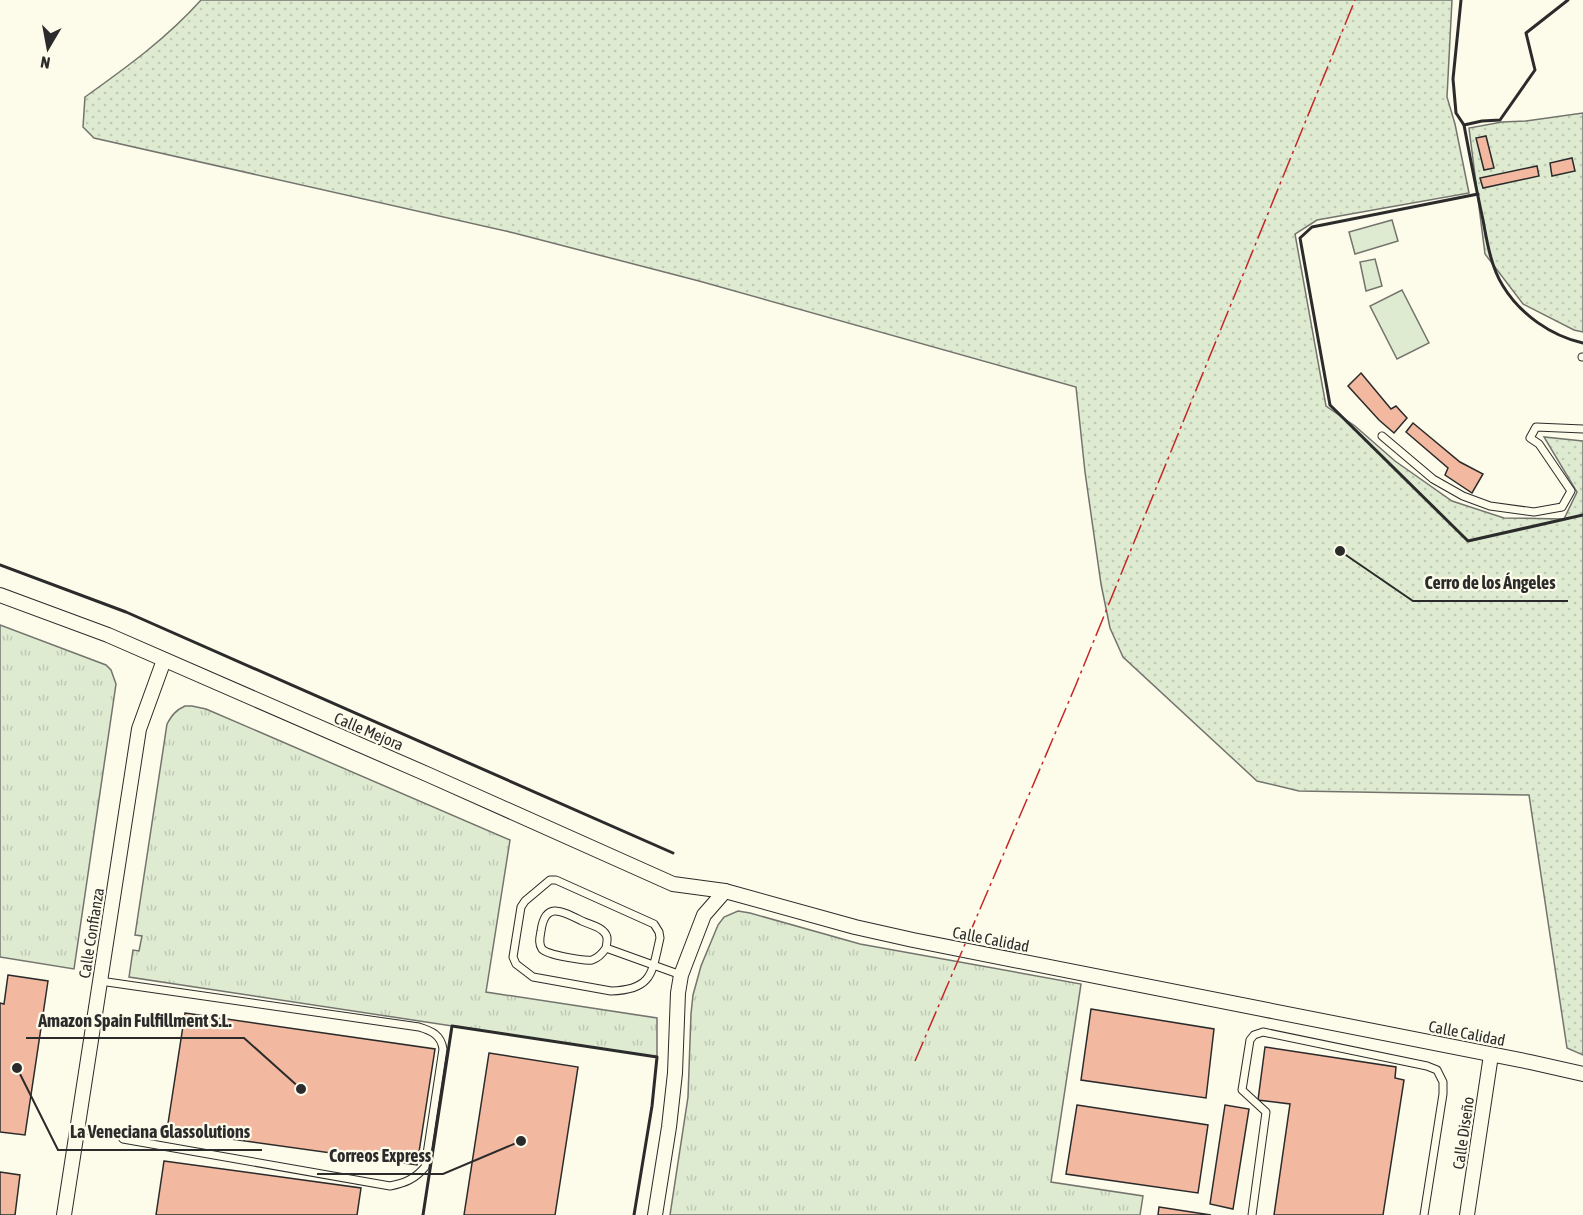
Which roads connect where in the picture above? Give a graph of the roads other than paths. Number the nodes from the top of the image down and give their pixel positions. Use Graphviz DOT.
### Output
graph roads {
  1 [pos="1583,429"];
  2 [pos="1382,436"];
  3 [pos="0,596"];
  4 [pos="164,660"];
  5 [pos="725,891"];
  6 [pos="606,948"];
  7 [pos="653,965"];
  8 [pos="681,975"];
  9 [pos="100,981"];
  10 [pos="1491,1055"];
  11 [pos="1583,1074"];
  12 [pos="77,1129"];
  13 [pos="64,1215"];
  14 [pos="656,1215"];
  15 [pos="1252,1215"];
  16 [pos="1424,1215"];
  17 [pos="1467,1215"];
  1 -- 2 [label="lane"];
  3 -- 4 [label="street, Calle Mejora"];
  4 -- 5 [label="street, Calle Mejora"];
  4 -- 9 [label="street, Calle Confianza"];
  5 -- 8 [label="street"];
  5 -- 10 [label="street, Calle Calidad"];
  6 -- 6 [label="lane"];
  6 -- 7 [label="lane"];
  7 -- 7 [label="lane"];
  7 -- 8 [label="lane"];
  8 -- 14 [label="street"];
  9 -- 12 [label="street, Calle Confianza"];
  9 -- 12 [label="lane"];
  10 -- 11 [label="street, Calle Calidad"];
  10 -- 17 [label="street, Calle Diseño"];
  12 -- 13 [label="street, Calle Confianza"];
  15 -- 16 [label="lane"];
}
